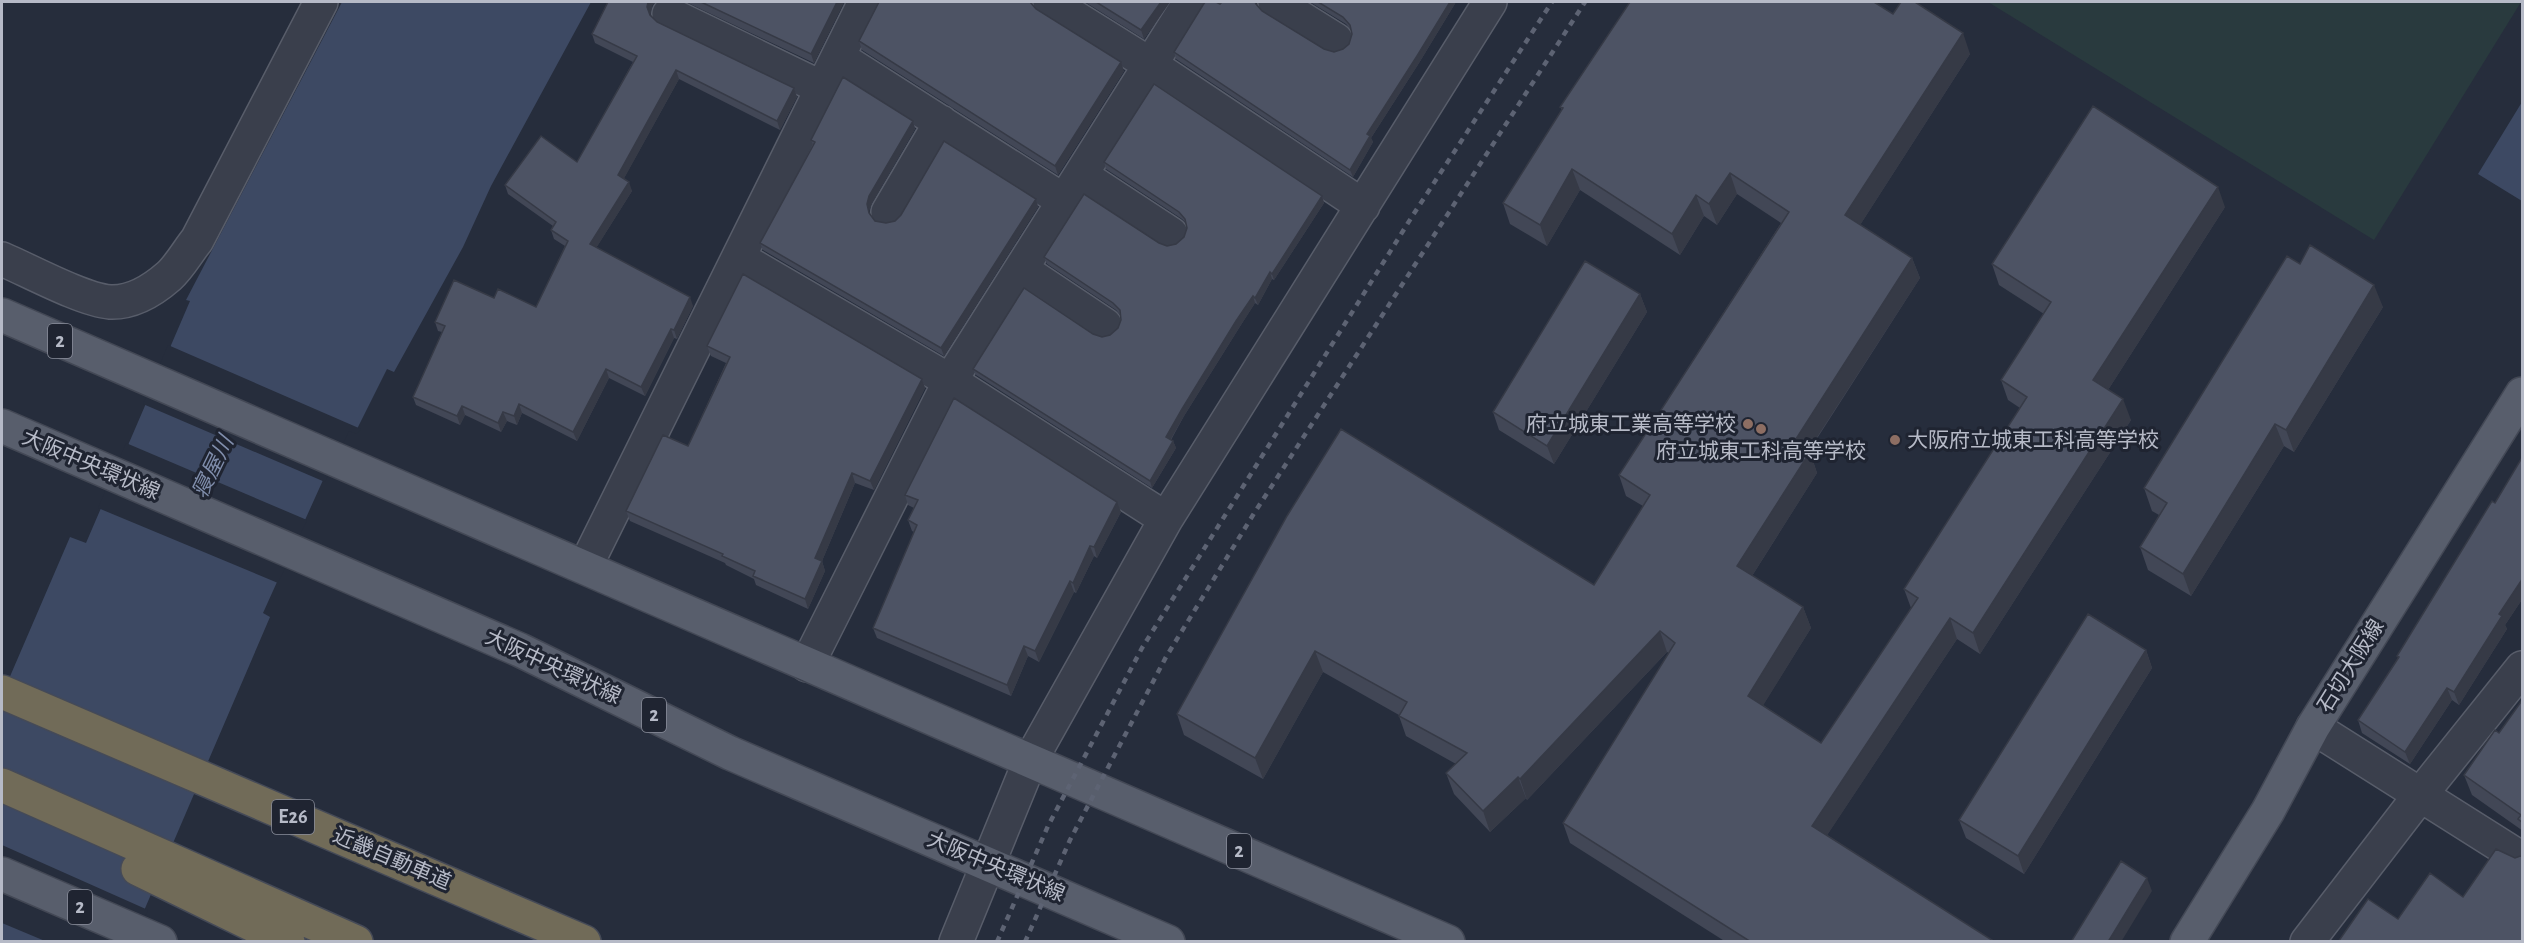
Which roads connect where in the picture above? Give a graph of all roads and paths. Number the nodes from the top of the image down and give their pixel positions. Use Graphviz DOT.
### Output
graph roads {
  1 [pos="321,2"];
  2 [pos="865,2"];
  3 [pos="1050,2"];
  4 [pos="1190,2"];
  5 [pos="1275,2"];
  6 [pos="1490,2"];
  7 [pos="669,14"];
  8 [pos="1336,40"];
  9 [pos="838,57"];
  10 [pos="1151,65"];
  11 [pos="822,88"];
  12 [pos="941,122"];
  13 [pos="1073,188"];
  14 [pos="1363,206"];
  15 [pos="888,212"];
  16 [pos="1171,234"];
  17 [pos="739,258"];
  18 [pos="2,259"];
  19 [pos="1021,269"];
  20 [pos="2,315"];
  21 [pos="1106,325"];
  22 [pos="950,381"];
  23 [pos="2523,394"];
  24 [pos="2,426"];
  25 [pos="1166,519"];
  26 [pos="585,567"];
  27 [pos="807,665"];
  28 [pos="2523,668"];
  29 [pos="2,692"];
  30 [pos="2313,727"];
  31 [pos="1030,761"];
  32 [pos="2,786"];
  33 [pos="2421,794"];
  34 [pos="2,800"];
  35 [pos="2522,857"];
  36 [pos="987,863"];
  37 [pos="2,874"];
  38 [pos="160,941"];
  39 [pos="288,942"];
  40 [pos="356,942"];
  41 [pos="584,942"];
  42 [pos="956,942"];
  43 [pos="1168,942"];
  44 [pos="1448,942"];
  45 [pos="2187,942"];
  46 [pos="2307,942"];
  1 -- 18 [label="street"];
  2 -- 9 [label="street"];
  3 -- 10 [label="street"];
  4 -- 10 [label="street"];
  5 -- 8 [label="street"];
  6 -- 14 [label="street"];
  7 -- 11 [label="street"];
  9 -- 11 [label="street"];
  9 -- 12 [label="street"];
  10 -- 13 [label="street"];
  10 -- 14 [label="street"];
  11 -- 17 [label="street"];
  12 -- 13 [label="street"];
  12 -- 15 [label="street"];
  13 -- 16 [label="street"];
  13 -- 19 [label="street"];
  14 -- 25 [label="street"];
  17 -- 22 [label="street"];
  17 -- 26 [label="street"];
  19 -- 21 [label="street"];
  19 -- 22 [label="street"];
  20 -- 26 [label="main road, 2"];
  22 -- 25 [label="street"];
  22 -- 27 [label="street"];
  23 -- 30 [label="main road, 石切大阪線"];
  24 -- 36 [label="main road, 大阪中央環状線 / 2"];
  25 -- 31 [label="street"];
  26 -- 27 [label="main road, 2"];
  27 -- 31 [label="main road, 2"];
  28 -- 33 [label="street"];
  29 -- 41 [label="highway, 近畿自動車道 / E26"];
  30 -- 33 [label="street"];
  30 -- 45 [label="main road, 石切大阪線"];
  31 -- 36 [label="street"];
  31 -- 44 [label="main road, 2"];
  32 -- 40 [label="highway"];
  33 -- 35 [label="street"];
  33 -- 46 [label="street"];
  34 -- 39 [label="highway"];
  36 -- 42 [label="street"];
  36 -- 43 [label="main road, 大阪中央環状線 / 2"];
  37 -- 38 [label="main road, 2"];
}
